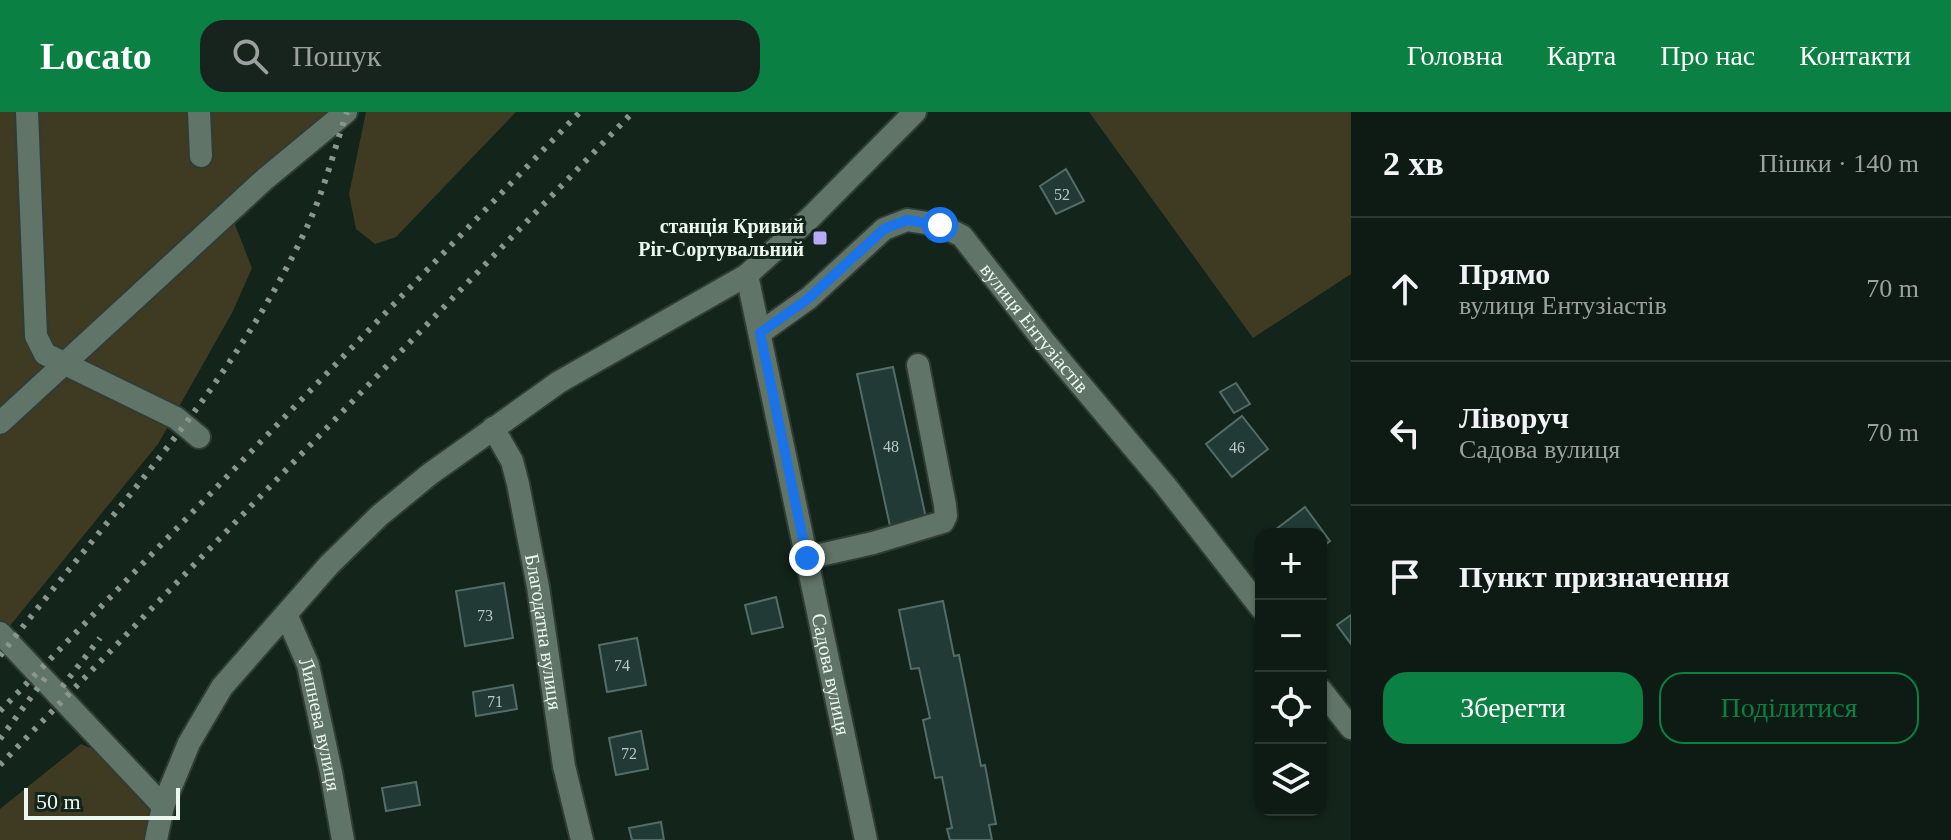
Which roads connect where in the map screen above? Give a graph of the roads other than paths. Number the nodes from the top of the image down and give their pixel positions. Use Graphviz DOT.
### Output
graph roads {
  1 [pos="27,112"];
  2 [pos="199,112"];
  3 [pos="346,112"];
  4 [pos="915,112"];
  5 [pos="201,156"];
  6 [pos="747,275"];
  7 [pos="760,333"];
  8 [pos="64,364"];
  9 [pos="918,365"];
  10 [pos="0,423"];
  11 [pos="493,428"];
  12 [pos="199,437"];
  13 [pos="807,558"];
  14 [pos="1255,600"];
  15 [pos="286,614"];
  16 [pos="0,633"];
  17 [pos="1327,698"];
  18 [pos="1351,728"];
  19 [pos="163,806"];
  20 [pos="156,840"];
  21 [pos="343,840"];
  22 [pos="582,840"];
  23 [pos="866,840"];
  1 -- 8 [label="street"];
  2 -- 5 [label="street"];
  3 -- 8 [label="street"];
  4 -- 6 [label="street"];
  6 -- 7 [label="street, Садова вулиця"];
  6 -- 11 [label="street"];
  7 -- 13 [label="street, Садова вулиця"];
  7 -- 14 [label="street, вулиця Ентузіастів"];
  8 -- 10 [label="street"];
  8 -- 12 [label="street"];
  9 -- 13 [label="street"];
  11 -- 15 [label="street"];
  11 -- 22 [label="street, Благодатна вулиця"];
  13 -- 23 [label="street, Садова вулиця"];
  15 -- 19 [label="street"];
  15 -- 21 [label="street, Липнева вулиця"];
  16 -- 19 [label="street"];
  17 -- 18 [label="street"];
  19 -- 20 [label="street"];
}
